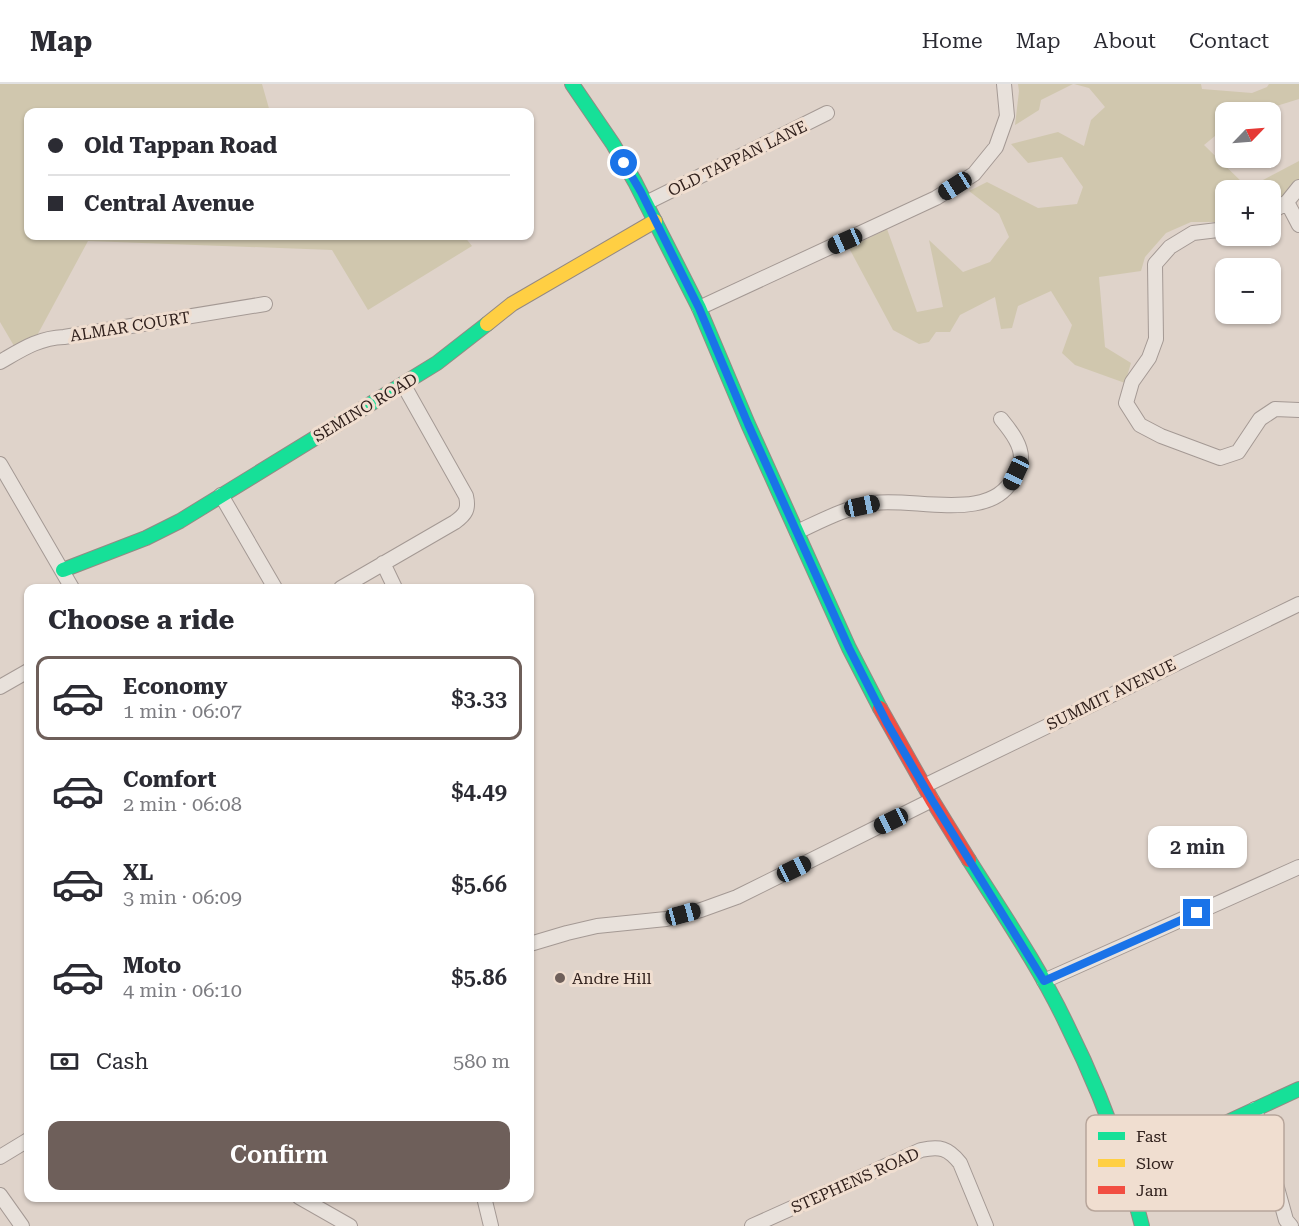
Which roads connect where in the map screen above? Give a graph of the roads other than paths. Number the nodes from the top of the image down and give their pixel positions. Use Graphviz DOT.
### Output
graph roads {
  1 [pos="572,84"];
  2 [pos="1004,84"];
  3 [pos="827,113"];
  4 [pos="1299,187"];
  5 [pos="1287,202"];
  6 [pos="646,203"];
  7 [pos="1281,206"];
  8 [pos="655,221"];
  9 [pos="1299,225"];
  10 [pos="1215,230"];
  11 [pos="265,304"];
  12 [pos="699,308"];
  13 [pos="0,362"];
  14 [pos="404,384"];
  15 [pos="1299,410"];
  16 [pos="1001,419"];
  17 [pos="0,464"];
  18 [pos="221,495"];
  19 [pos="797,532"];
  20 [pos="383,563"];
  21 [pos="63,570"];
  22 [pos="70,584"];
  23 [pos="273,584"];
  24 [pos="348,584"];
  25 [pos="393,584"];
  26 [pos="1299,604"];
  27 [pos="24,673"];
  28 [pos="0,687"];
  29 [pos="924,786"];
  30 [pos="932,800"];
  31 [pos="1299,867"];
  32 [pos="534,943"];
  33 [pos="1044,981"];
  34 [pos="1299,1089"];
  35 [pos="1255,1109"];
  36 [pos="1106,1115"];
  37 [pos="1242,1115"];
  38 [pos="1257,1115"];
  39 [pos="24,1142"];
  40 [pos="0,1157"];
  41 [pos="0,1195"];
  42 [pos="308,1202"];
  43 [pos="485,1202"];
  44 [pos="1283,1211"];
  45 [pos="21,1226"];
  46 [pos="350,1226"];
  47 [pos="491,1226"];
  48 [pos="752,1226"];
  49 [pos="986,1226"];
  50 [pos="1291,1226"];
  1 -- 6 [label="main road"];
  2 -- 12 [label="street"];
  3 -- 6 [label="street, OLD TAPPAN LANE"];
  4 -- 5 [label="street"];
  5 -- 7 [label="street"];
  5 -- 9 [label="street"];
  6 -- 8 [label="main road"];
  8 -- 12 [label="main road"];
  8 -- 14 [label="main road, SEMINO ROAD"];
  10 -- 15 [label="street"];
  11 -- 13 [label="street, ALMAR COURT"];
  12 -- 19 [label="main road"];
  14 -- 18 [label="main road, SEMINO ROAD"];
  14 -- 20 [label="street"];
  16 -- 19 [label="street"];
  17 -- 21 [label="street"];
  18 -- 21 [label="main road, SEMINO ROAD"];
  18 -- 23 [label="street"];
  19 -- 29 [label="main road"];
  20 -- 24 [label="street"];
  20 -- 25 [label="street"];
  21 -- 22 [label="street"];
  26 -- 29 [label="street, SUMMIT AVENUE"];
  27 -- 28 [label="street"];
  29 -- 30 [label="main road"];
  30 -- 32 [label="street"];
  30 -- 33 [label="main road"];
  31 -- 33 [label="street"];
  33 -- 36 [label="main road"];
  34 -- 35 [label="main road"];
  35 -- 37 [label="main road"];
  35 -- 38 [label="street"];
  39 -- 40 [label="street"];
  41 -- 45 [label="street"];
  42 -- 46 [label="street"];
  43 -- 47 [label="street"];
  44 -- 50 [label="street"];
  48 -- 49 [label="street, STEPHENS ROAD"];
}
